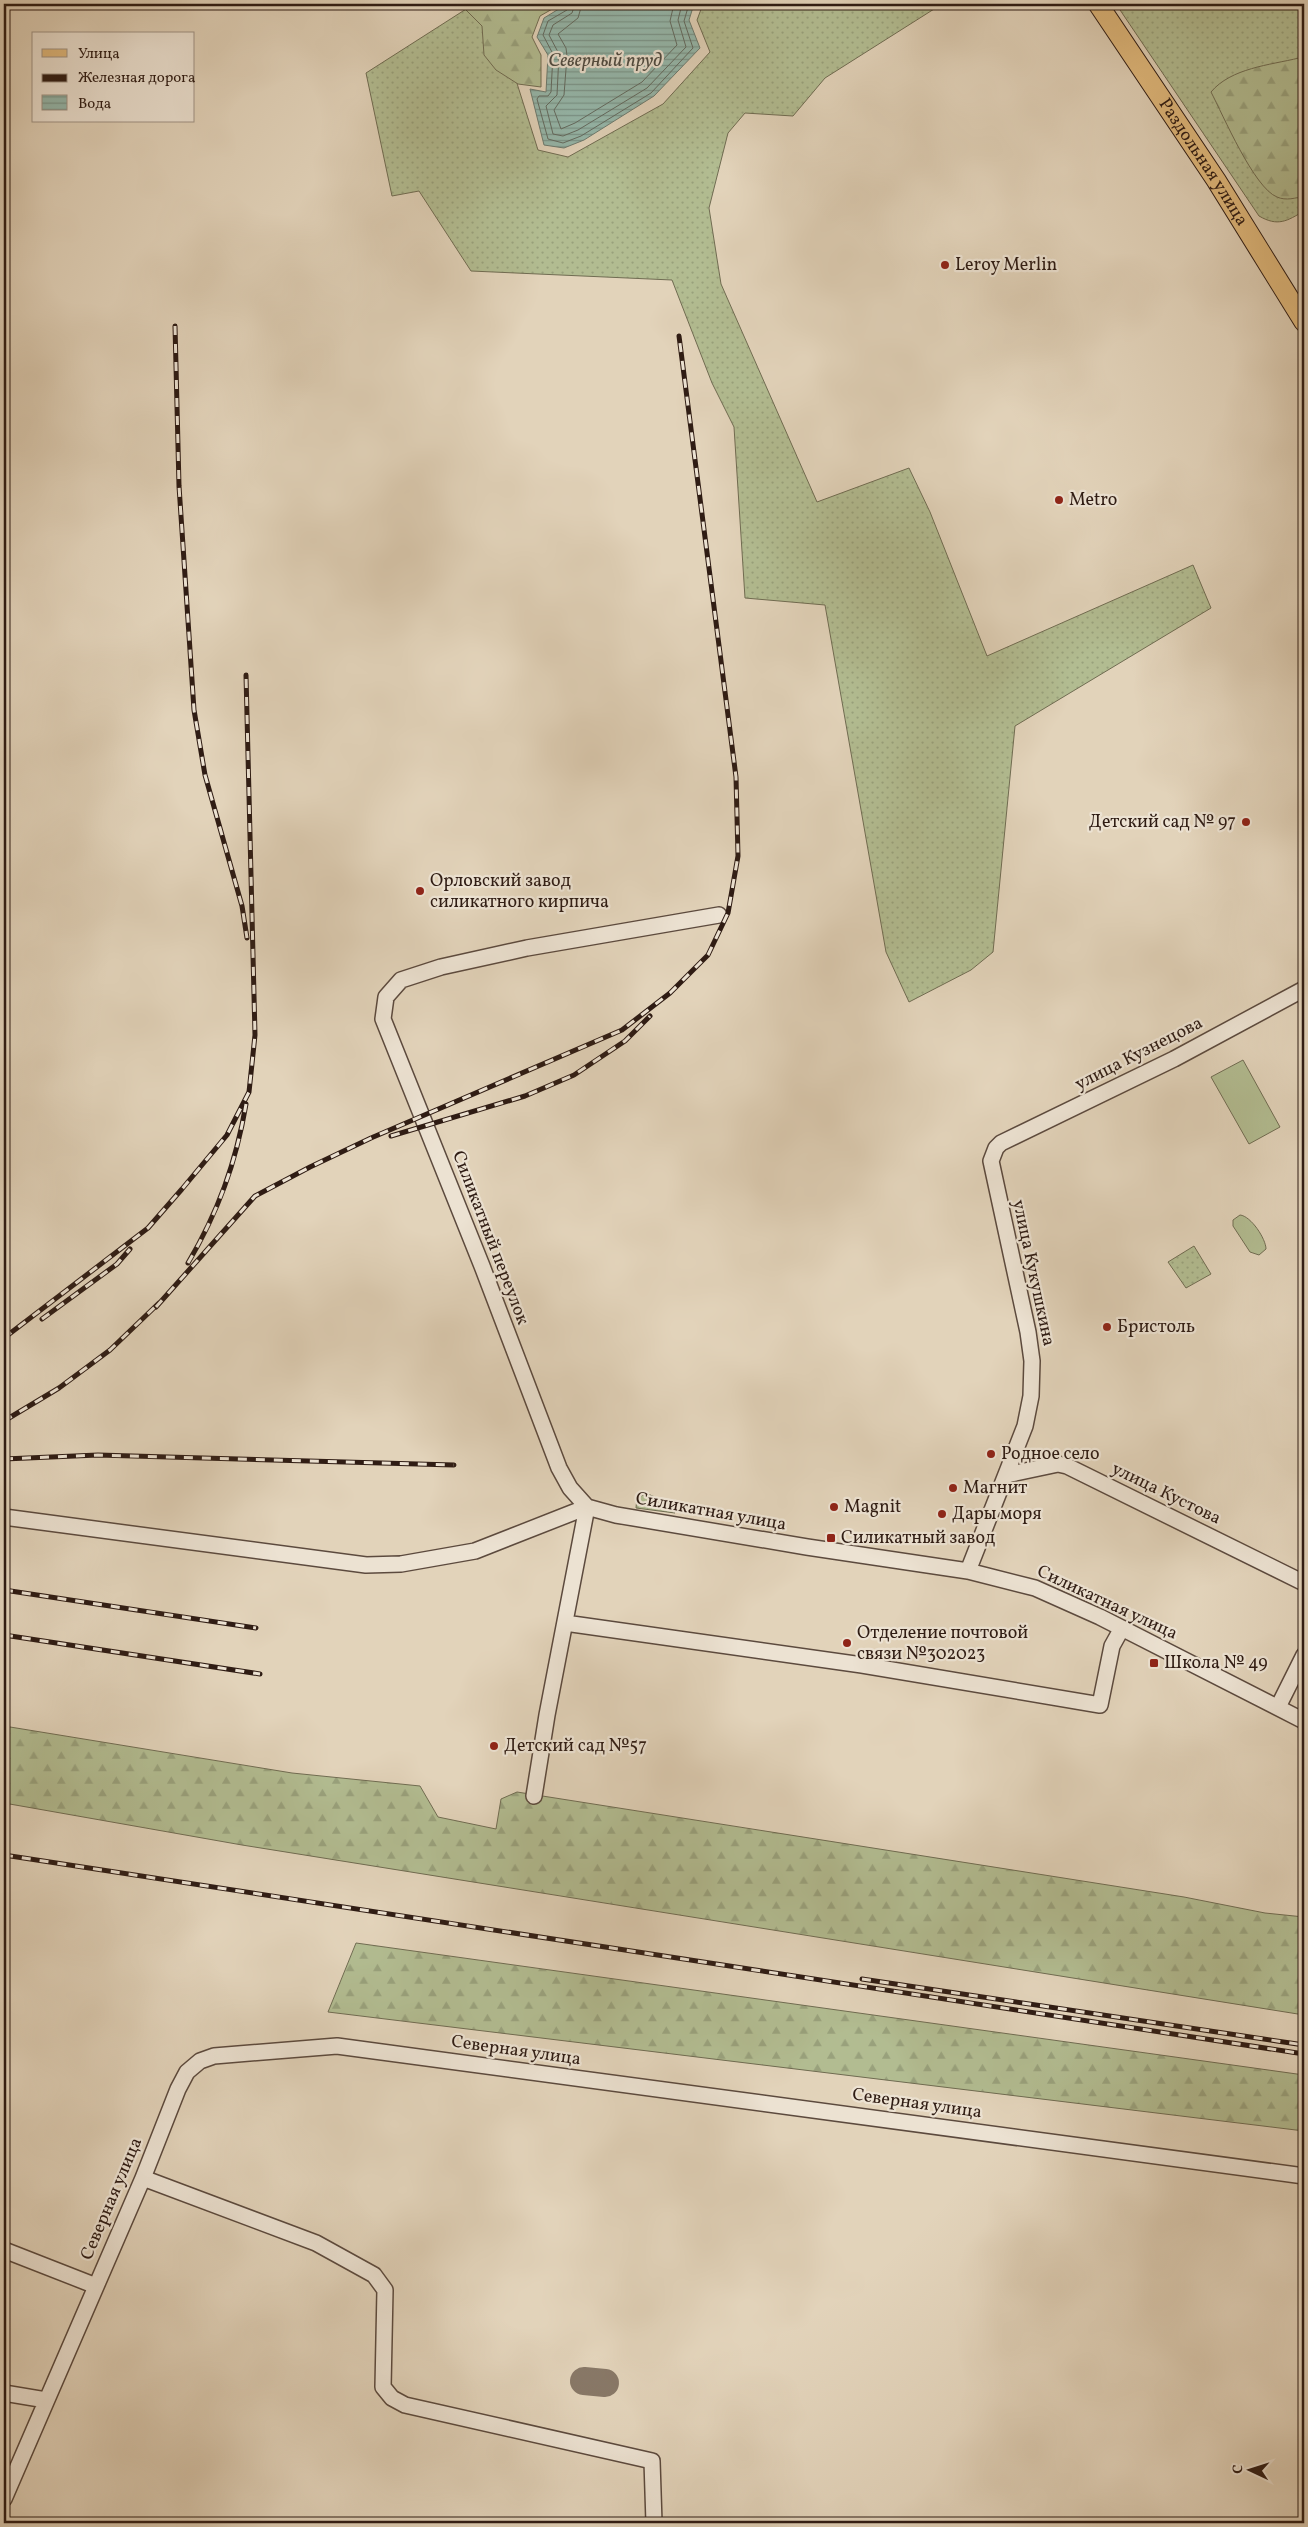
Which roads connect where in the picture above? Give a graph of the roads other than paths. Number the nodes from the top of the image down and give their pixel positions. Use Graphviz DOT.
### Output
graph roads {
  1 [pos="1098,4"];
  2 [pos="1304,322"];
  3 [pos="719,915"];
  4 [pos="1304,989"];
  5 [pos="993,1153"];
  6 [pos="1006,1475"];
  7 [pos="587,1507"];
  8 [pos="4,1517"];
  9 [pos="968,1571"];
  10 [pos="1304,1583"];
  11 [pos="565,1623"];
  12 [pos="1122,1628"];
  13 [pos="1304,1655"];
  14 [pos="1278,1707"];
  15 [pos="1304,1721"];
  16 [pos="534,1796"];
  17 [pos="1304,2176"];
  18 [pos="143,2178"];
  19 [pos="4,2250"];
  20 [pos="96,2286"];
  21 [pos="4,2393"];
  22 [pos="46,2400"];
  23 [pos="4,2499"];
  24 [pos="654,2523"];
  1 -- 2 [label="main road, Раздольная улица"];
  3 -- 7 [label="street, Силикатный переулок"];
  4 -- 5 [label="street, улица Кузнецова"];
  5 -- 6 [label="street, улица Кукушкина"];
  6 -- 9 [label="street, улица Кукушкина"];
  6 -- 10 [label="street, улица Кустова"];
  7 -- 8 [label="street"];
  7 -- 9 [label="street, Силикатная улица"];
  7 -- 11 [label="street"];
  9 -- 12 [label="street, Силикатная улица"];
  11 -- 12 [label="street"];
  11 -- 16 [label="street"];
  12 -- 14 [label="street, Силикатная улица"];
  13 -- 14 [label="street"];
  14 -- 15 [label="street, Силикатная улица"];
  17 -- 18 [label="street, Северная улица"];
  18 -- 20 [label="street, Северная улица"];
  18 -- 24 [label="street"];
  19 -- 20 [label="street"];
  20 -- 22 [label="street, Северная улица"];
  21 -- 22 [label="street"];
  22 -- 23 [label="street, Северная улица"];
}
